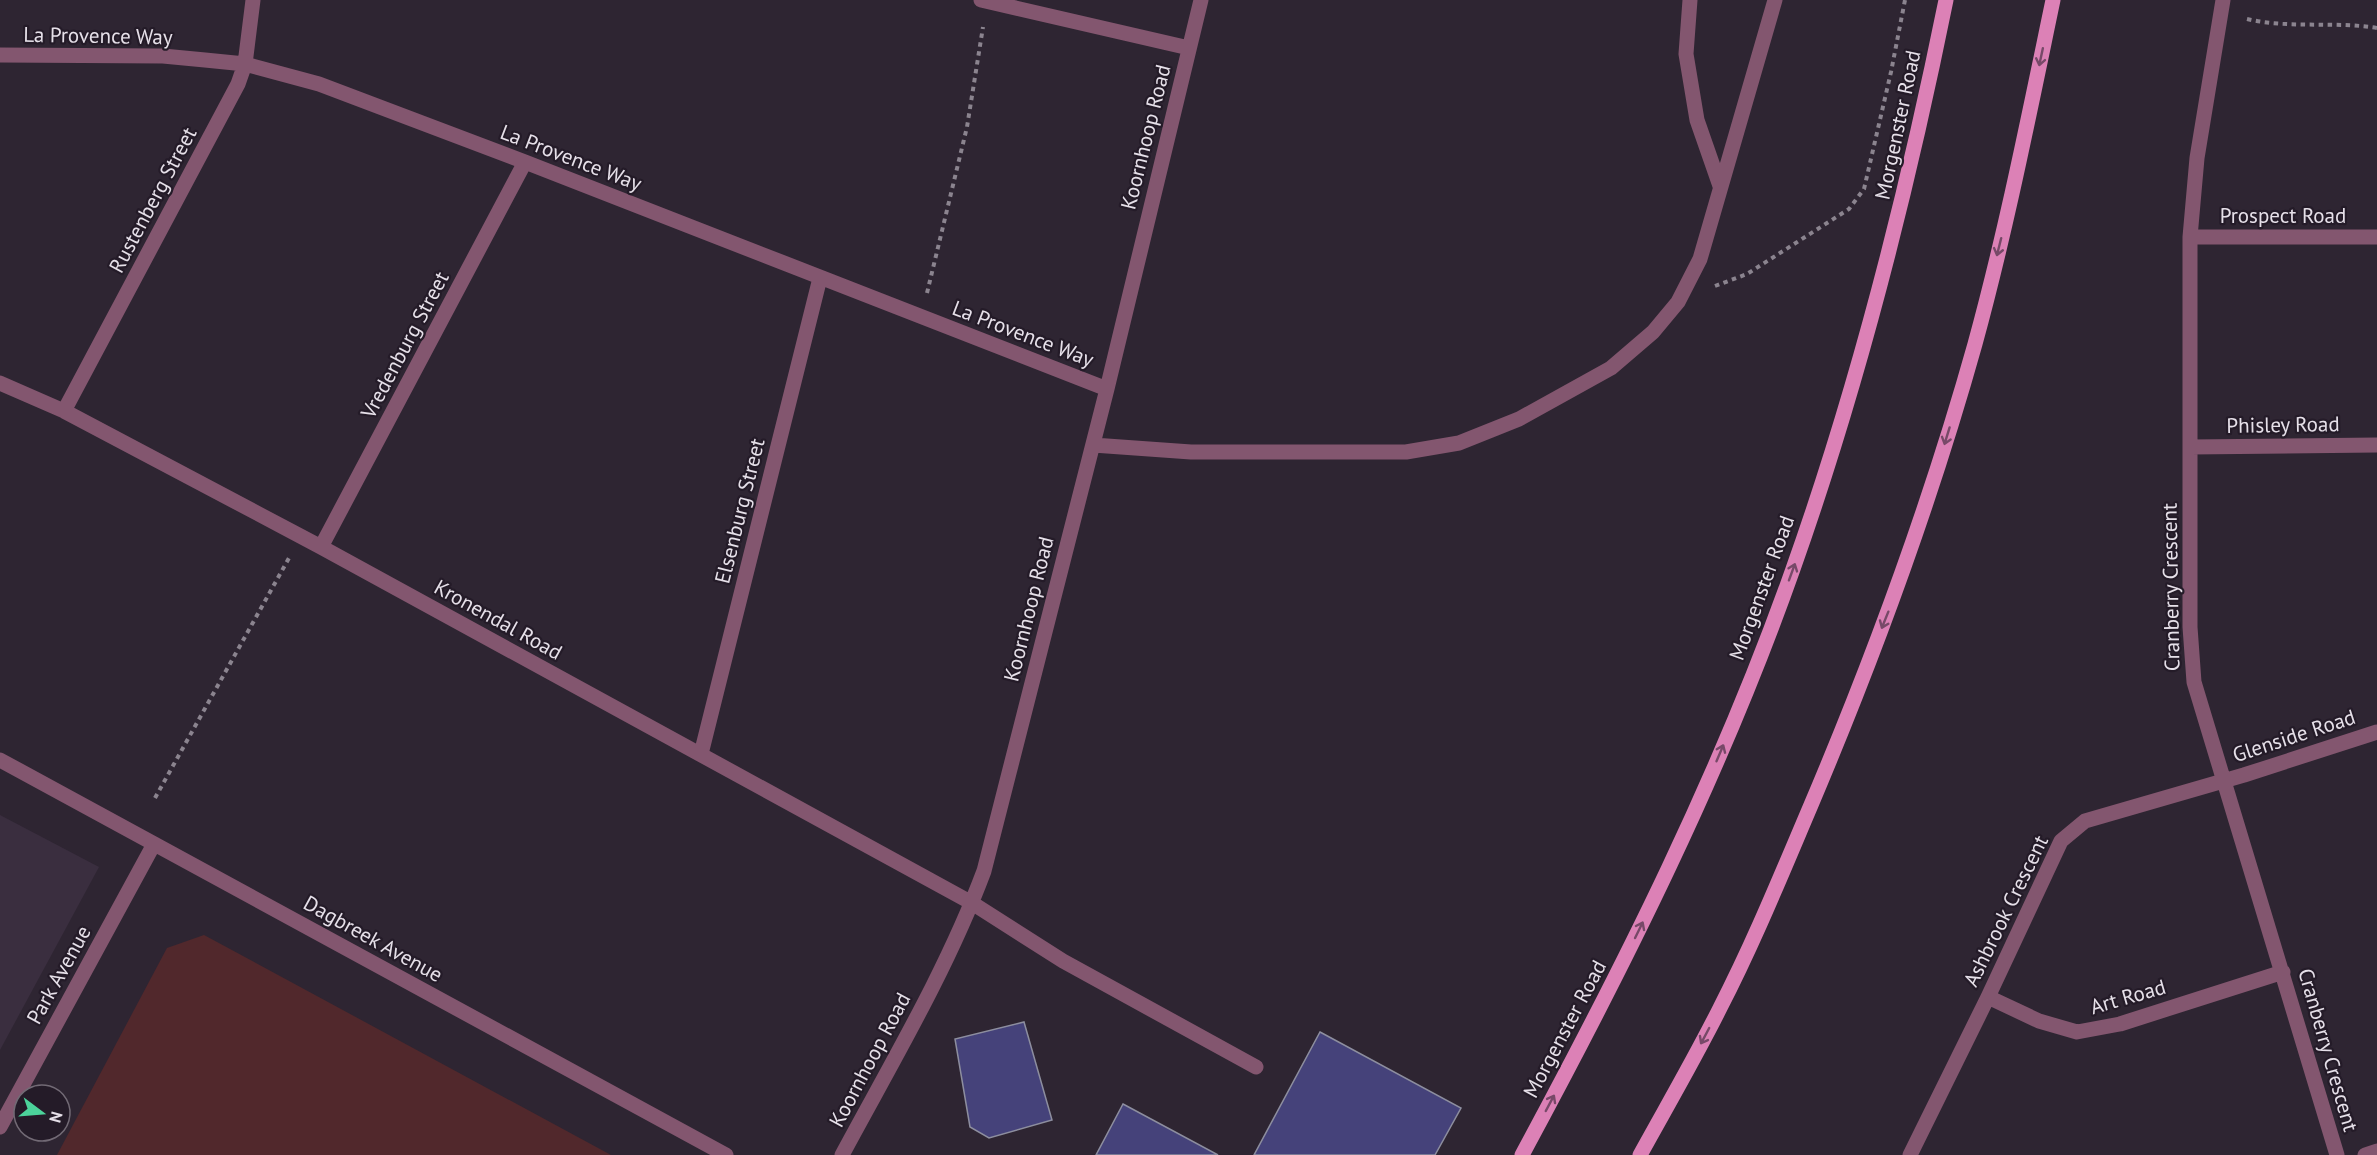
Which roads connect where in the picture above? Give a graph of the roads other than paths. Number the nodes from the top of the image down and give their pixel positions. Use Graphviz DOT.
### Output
graph roads {
  1 [pos="253,0"];
  2 [pos="1201,0"];
  3 [pos="1690,0"];
  4 [pos="1775,0"];
  5 [pos="1946,0"];
  6 [pos="2054,0"];
  7 [pos="2223,0"];
  8 [pos="984,1"];
  9 [pos="1189,48"];
  10 [pos="0,55"];
  11 [pos="245,64"];
  12 [pos="525,162"];
  13 [pos="1720,186"];
  14 [pos="2190,237"];
  15 [pos="2377,237"];
  16 [pos="820,278"];
  17 [pos="0,383"];
  18 [pos="1107,389"];
  19 [pos="63,411"];
  20 [pos="1092,445"];
  21 [pos="2377,445"];
  22 [pos="2190,447"];
  23 [pos="321,547"];
  24 [pos="2377,732"];
  25 [pos="701,754"];
  26 [pos="0,760"];
  27 [pos="2223,780"];
  28 [pos="154,844"];
  29 [pos="972,903"];
  30 [pos="2283,972"];
  31 [pos="1988,997"];
  32 [pos="1256,1067"];
  33 [pos="0,1127"];
  34 [pos="2377,1151"];
  35 [pos="726,1155"];
  36 [pos="842,1155"];
  37 [pos="1522,1155"];
  38 [pos="1640,1155"];
  39 [pos="1910,1155"];
  40 [pos="2337,1155"];
  41 [pos="2366,1155"];
  1 -- 11 [label="street, Rustenberg Street"];
  2 -- 9 [label="street, Koornhoop Road"];
  3 -- 13 [label="street"];
  4 -- 13 [label="street"];
  37 -- 5 [label="main road, Morgenster Road, one-way"];
  6 -- 38 [label="main road, one-way"];
  7 -- 14 [label="street, Cranberry Crescent"];
  8 -- 9 [label="street, Koornhoop Road"];
  9 -- 18 [label="street, Koornhoop Road"];
  10 -- 11 [label="street, La Provence Way"];
  11 -- 12 [label="street, La Provence Way"];
  11 -- 19 [label="street, Rustenberg Street"];
  12 -- 16 [label="street, La Provence Way"];
  12 -- 23 [label="street, Vredenburg Street"];
  13 -- 20 [label="street"];
  14 -- 15 [label="street, Prospect Road"];
  14 -- 22 [label="street, Cranberry Crescent"];
  16 -- 18 [label="street, La Provence Way"];
  16 -- 25 [label="street, Elsenburg Street"];
  17 -- 19 [label="street, Kronendal Road"];
  18 -- 20 [label="street, Koornhoop Road"];
  19 -- 23 [label="street, Kronendal Road"];
  20 -- 29 [label="street, Koornhoop Road"];
  21 -- 22 [label="street, Phisley Road"];
  22 -- 27 [label="street, Cranberry Crescent"];
  23 -- 25 [label="street, Kronendal Road"];
  24 -- 27 [label="street, Glenside Road"];
  25 -- 29 [label="street, Kronendal Road"];
  26 -- 28 [label="street, Dagbreek Avenue"];
  27 -- 30 [label="street, Cranberry Crescent"];
  27 -- 31 [label="street, Ashbrook Crescent"];
  28 -- 33 [label="street, Park Avenue"];
  28 -- 35 [label="street, Dagbreek Avenue"];
  29 -- 32 [label="street, Kronendal Road"];
  29 -- 36 [label="street, Koornhoop Road"];
  30 -- 31 [label="street, Art Road"];
  30 -- 40 [label="street, Cranberry Crescent"];
  31 -- 39 [label="street, Ashbrook Crescent"];
  34 -- 41 [label="street"];
}
